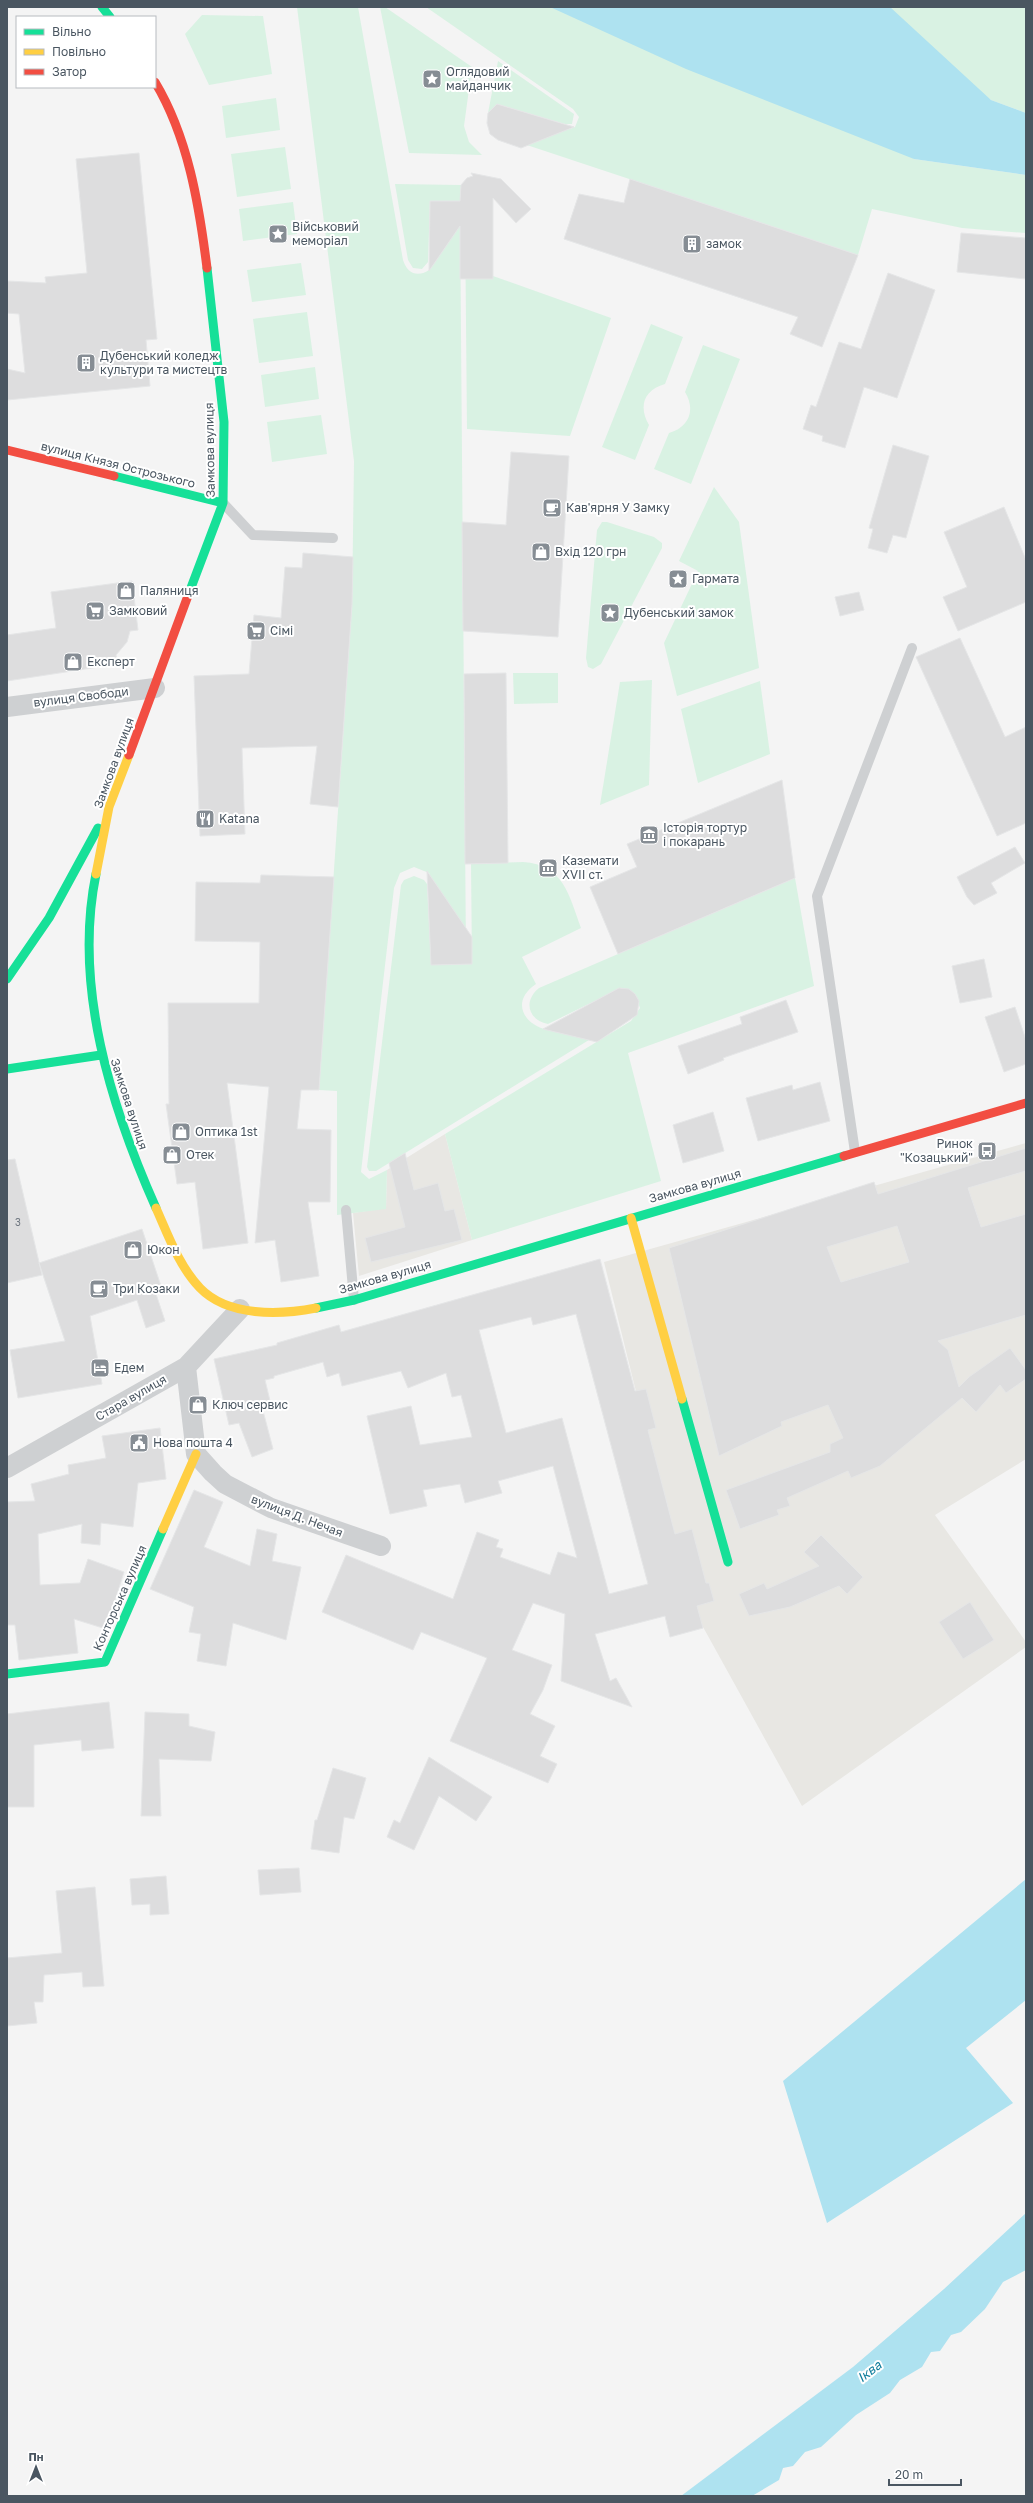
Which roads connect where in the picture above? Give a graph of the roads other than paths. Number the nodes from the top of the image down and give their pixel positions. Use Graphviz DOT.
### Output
graph roads {
  1 [pos="102,7"];
  2 [pos="109,16"];
  3 [pos="156,84"];
  4 [pos="7,450"];
  5 [pos="223,503"];
  6 [pos="332,538"];
  7 [pos="912,648"];
  8 [pos="154,688"];
  9 [pos="7,706"];
  10 [pos="109,807"];
  11 [pos="7,979"];
  12 [pos="101,1055"];
  13 [pos="7,1068"];
  14 [pos="1026,1103"];
  15 [pos="855,1152"];
  16 [pos="346,1210"];
  17 [pos="631,1218"];
  18 [pos="354,1300"];
  19 [pos="240,1309"];
  20 [pos="186,1367"];
  21 [pos="196,1454"];
  22 [pos="7,1468"];
  23 [pos="381,1546"];
  24 [pos="728,1562"];
  25 [pos="7,1674"];
  1 -- 2 [label="main road"];
  3 -- 5 [label="main road, Замкова вулиця"];
  4 -- 5 [label="main road, вулиця Князя Острозького"];
  5 -- 6 [label="lane"];
  5 -- 8 [label="main road, Замкова вулиця"];
  7 -- 15 [label="lane"];
  8 -- 9 [label="street, вулиця Свободи"];
  8 -- 10 [label="main road, Замкова вулиця"];
  10 -- 11 [label="main road"];
  10 -- 12 [label="main road, Замкова вулиця"];
  12 -- 13 [label="main road"];
  12 -- 19 [label="main road, Замкова вулиця"];
  14 -- 15 [label="main road, Замкова вулиця"];
  15 -- 17 [label="main road, Замкова вулиця"];
  16 -- 18 [label="lane"];
  17 -- 18 [label="main road, Замкова вулиця"];
  17 -- 24 [label="main road"];
  18 -- 19 [label="main road, Замкова вулиця"];
  19 -- 20 [label="street, Стара вулиця"];
  20 -- 21 [label="street"];
  20 -- 22 [label="street, Стара вулиця"];
  21 -- 23 [label="street, вулиця Д. Нечая"];
  21 -- 25 [label="main road, Конторська вулиця"];
}
